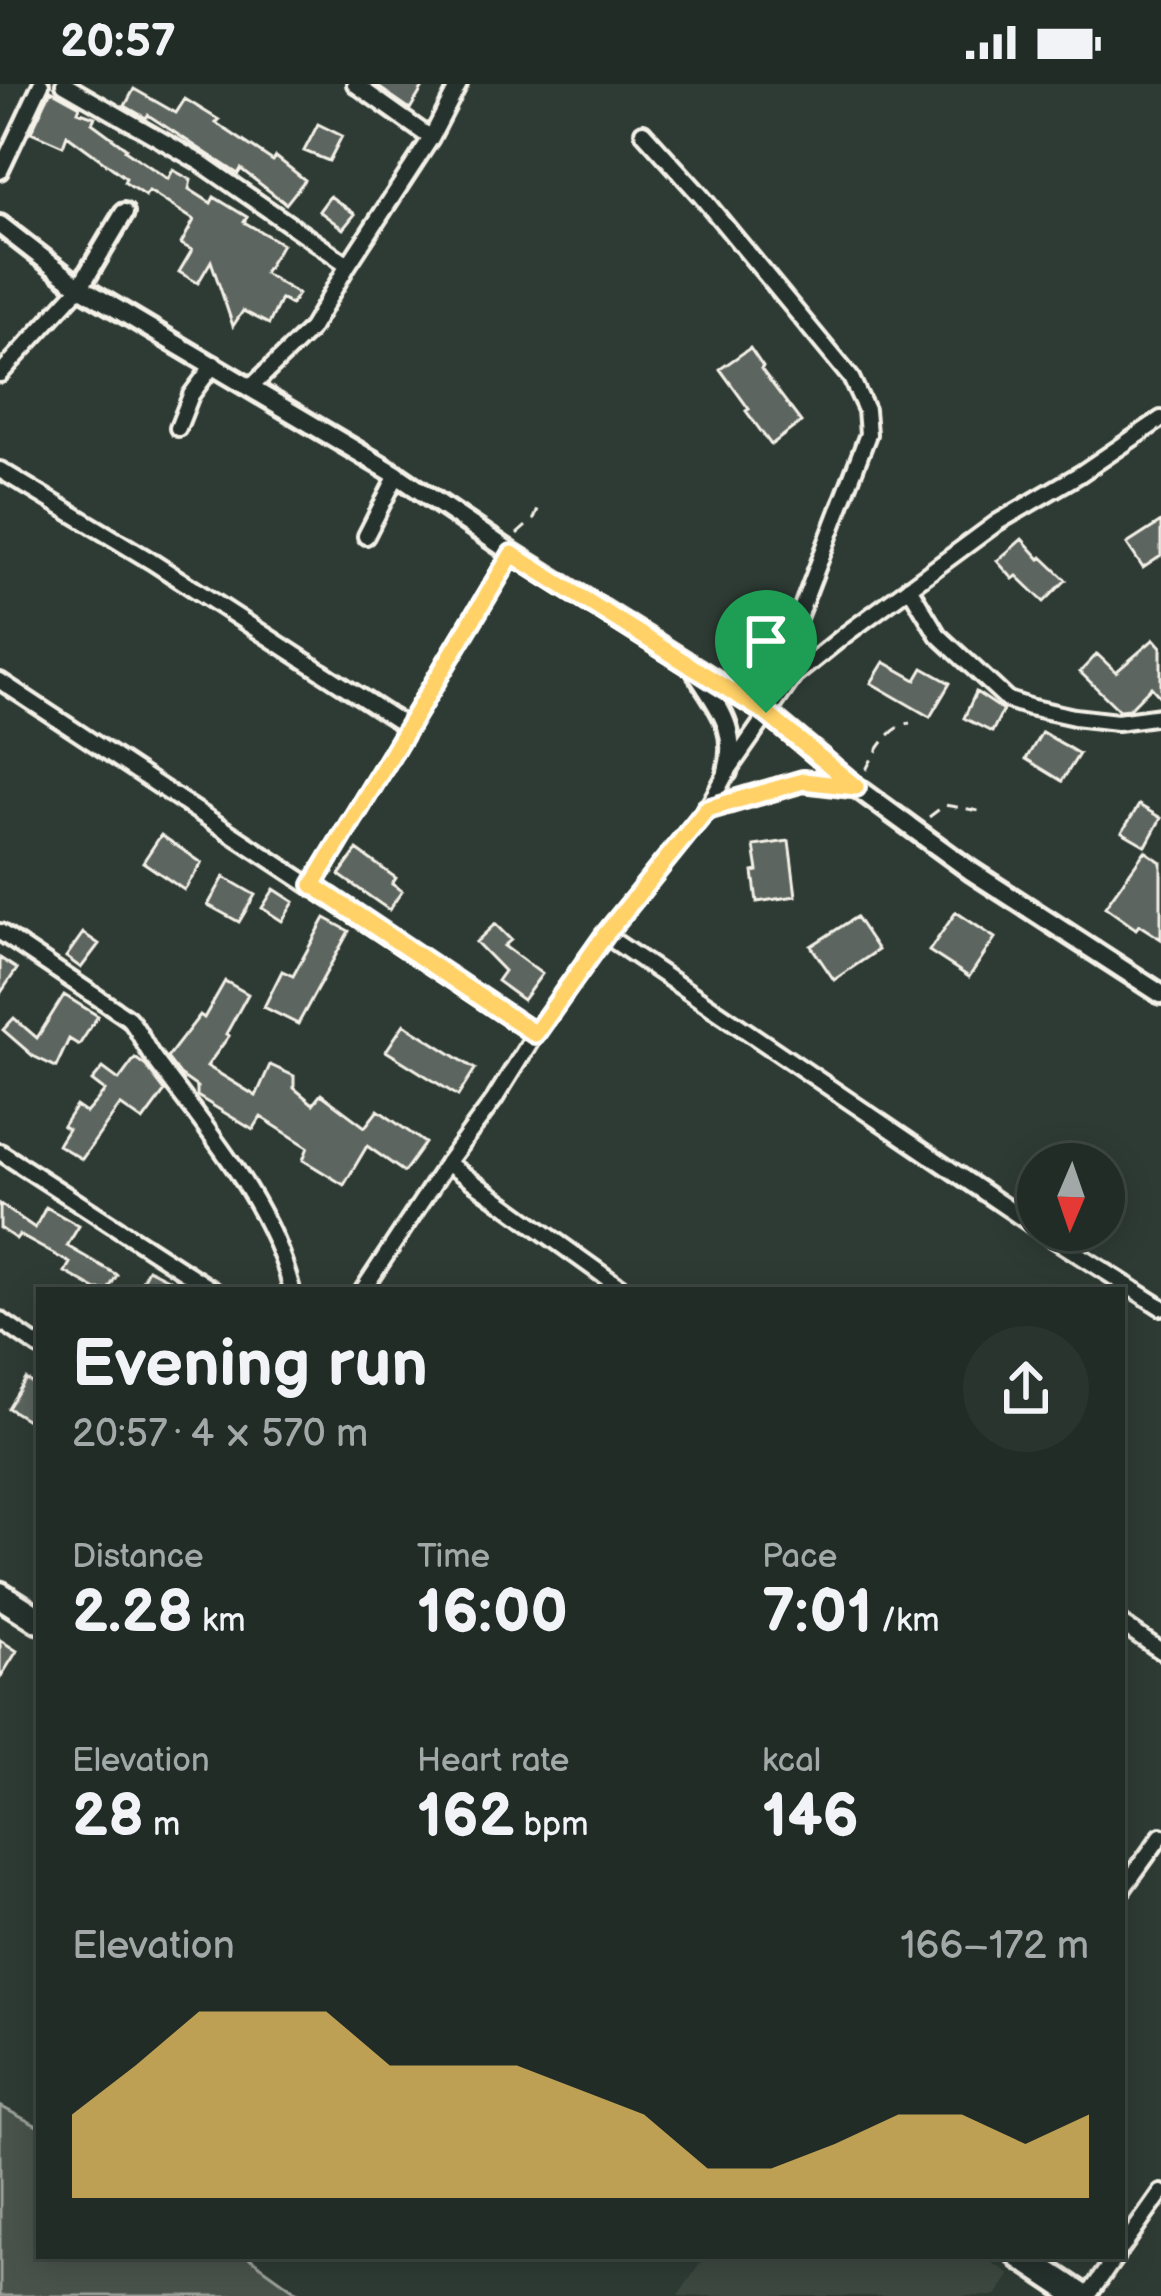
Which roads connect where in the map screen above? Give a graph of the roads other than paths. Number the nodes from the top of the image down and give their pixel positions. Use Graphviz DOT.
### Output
graph roads {
  1 [pos="41,84"];
  2 [pos="64,84"];
  3 [pos="355,84"];
  4 [pos="459,84"];
  5 [pos="643,132"];
  6 [pos="431,139"];
  7 [pos="0,171"];
  8 [pos="124,213"];
  9 [pos="0,225"];
  10 [pos="348,265"];
  11 [pos="80,287"];
  12 [pos="214,364"];
  13 [pos="0,374"];
  14 [pos="250,388"];
  15 [pos="1161,419"];
  16 [pos="178,428"];
  17 [pos="0,470"];
  18 [pos="397,476"];
  19 [pos="366,536"];
  20 [pos="507,550"];
  21 [pos="909,587"];
  22 [pos="694,669"];
  23 [pos="794,676"];
  24 [pos="0,681"];
  25 [pos="766,713"];
  26 [pos="1161,716"];
  27 [pos="407,727"];
  28 [pos="727,772"];
  29 [pos="856,787"];
  30 [pos="707,809"];
  31 [pos="313,885"];
  32 [pos="0,932"];
  33 [pos="605,935"];
  34 [pos="1161,994"];
  35 [pos="535,1034"];
  36 [pos="0,1151"];
  37 [pos="447,1163"];
  38 [pos="1017,1214"];
  39 [pos="1073,1251"];
  40 [pos="208,1287"];
  41 [pos="291,1287"];
  42 [pos="365,1287"];
  43 [pos="621,1287"];
  44 [pos="1161,1307"];
  45 [pos="0,1320"];
  46 [pos="36,1346"];
  47 [pos="0,1595"];
  48 [pos="36,1618"];
  49 [pos="1125,1626"];
  50 [pos="1161,1651"];
  51 [pos="1161,1836"];
  52 [pos="1125,1886"];
  53 [pos="1161,2193"];
  54 [pos="1125,2244"];
  55 [pos="1026,2259"];
  56 [pos="1114,2259"];
  57 [pos="1084,2296"];
  1 -- 7 [label="street"];
  2 -- 10 [label="street"];
  3 -- 6 [label="street"];
  4 -- 6 [label="street"];
  5 -- 23 [label="street"];
  6 -- 10 [label="street"];
  8 -- 11 [label="street"];
  9 -- 11 [label="street"];
  10 -- 14 [label="street"];
  11 -- 12 [label="street"];
  11 -- 13 [label="street"];
  12 -- 14 [label="street"];
  12 -- 16 [label="street"];
  14 -- 18 [label="street"];
  15 -- 21 [label="street"];
  17 -- 27 [label="street"];
  18 -- 19 [label="street"];
  18 -- 20 [label="street"];
  20 -- 22 [label="street"];
  20 -- 27 [label="street"];
  21 -- 23 [label="street"];
  21 -- 26 [label="street"];
  22 -- 25 [label="street"];
  22 -- 28 [label="street"];
  23 -- 25 [label="street"];
  24 -- 31 [label="street"];
  25 -- 28 [label="street"];
  25 -- 29 [label="street"];
  27 -- 31 [label="street"];
  28 -- 30 [label="street"];
  29 -- 30 [label="street"];
  29 -- 34 [label="street"];
  30 -- 33 [label="street"];
  31 -- 35 [label="street"];
  32 -- 41 [label="street"];
  33 -- 35 [label="street"];
  33 -- 38 [label="street"];
  35 -- 37 [label="street"];
  36 -- 40 [label="street"];
  37 -- 42 [label="street"];
  37 -- 43 [label="street"];
  39 -- 44 [label="street"];
  45 -- 46 [label="street"];
  47 -- 48 [label="highway"];
  49 -- 50 [label="street"];
  51 -- 52 [label="street"];
  53 -- 54 [label="street"];
  55 -- 57 [label="highway"];
  56 -- 57 [label="street"];
}
